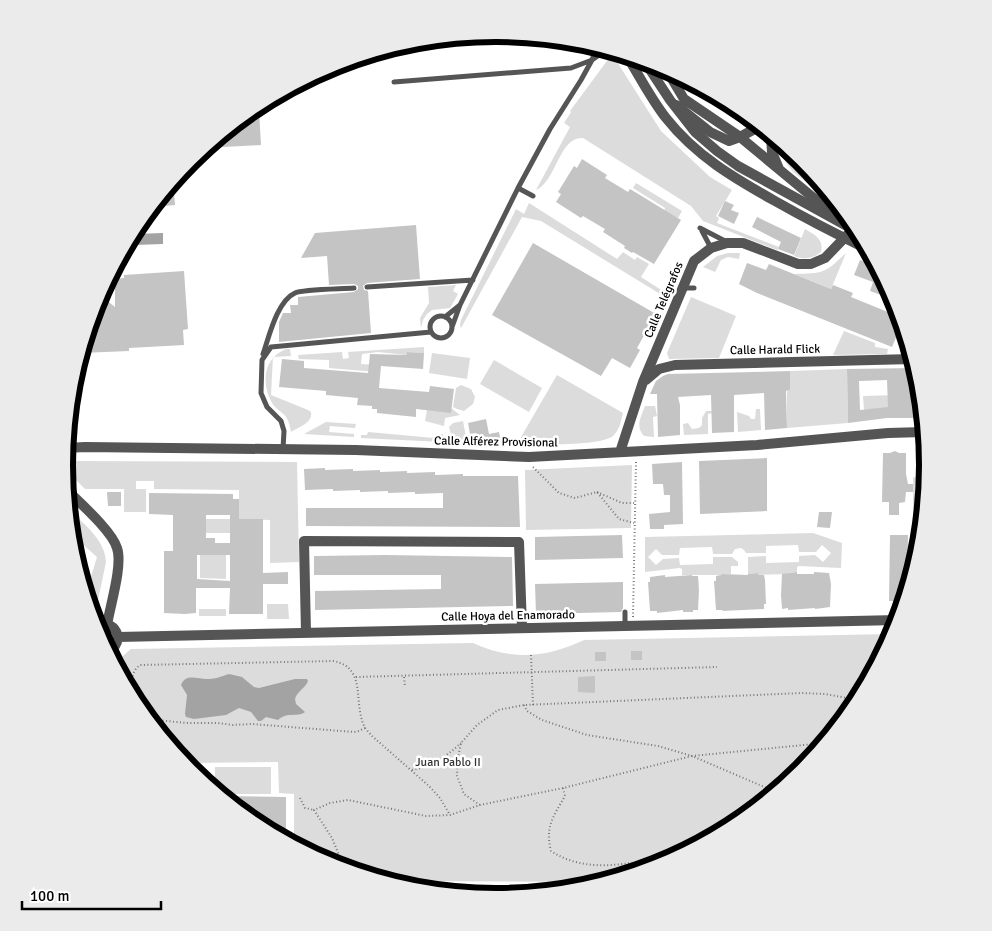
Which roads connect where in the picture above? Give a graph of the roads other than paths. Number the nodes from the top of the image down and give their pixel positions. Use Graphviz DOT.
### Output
graph roads {
  1 [pos="594,54"];
  2 [pos="598,55"];
  3 [pos="592,60"];
  4 [pos="633,65"];
  5 [pos="651,72"];
  6 [pos="394,82"];
  7 [pos="674,82"];
  8 [pos="670,100"];
  9 [pos="754,130"];
  10 [pos="740,138"];
  11 [pos="772,144"];
  12 [pos="781,173"];
  13 [pos="518,188"];
  14 [pos="533,196"];
  15 [pos="840,219"];
  16 [pos="844,225"];
  17 [pos="849,232"];
  18 [pos="845,238"];
  19 [pos="727,242"];
  20 [pos="856,243"];
  21 [pos="711,248"];
  22 [pos="473,280"];
  23 [pos="367,287"];
  24 [pos="354,288"];
  25 [pos="460,305"];
  26 [pos="446,317"];
  27 [pos="452,327"];
  28 [pos="431,332"];
  29 [pos="269,345"];
  30 [pos="906,359"];
  31 [pos="643,382"];
  32 [pos="917,432"];
  33 [pos="74,448"];
  34 [pos="283,449"];
  35 [pos="620,452"];
  36 [pos="75,498"];
  37 [pos="625,612"];
  38 [pos="890,620"];
  39 [pos="104,624"];
  40 [pos="107,624"];
  41 [pos="629,626"];
  42 [pos="522,628"];
  43 [pos="306,633"];
  44 [pos="118,637"];
  45 [pos="114,646"];
  1 -- 3 [label="lane"];
  2 -- 3 [label="lane"];
  3 -- 6 [label="lane"];
  3 -- 13 [label="lane"];
  4 -- 18 [label="street"];
  5 -- 8 [label="street"];
  7 -- 10 [label="street"];
  8 -- 10 [label="street"];
  8 -- 16 [label="street"];
  9 -- 10 [label="street"];
  10 -- 12 [label="street"];
  11 -- 12 [label="street"];
  12 -- 15 [label="street"];
  13 -- 14 [label="lane"];
  13 -- 22 [label="lane"];
  17 -- 18 [label="street"];
  18 -- 19 [label="street"];
  18 -- 20 [label="street"];
  19 -- 21 [label="street, Calle Telégrafos"];
  19 -- 21 [label="lane"];
  21 -- 31 [label="street, Calle Telégrafos"];
  22 -- 23 [label="lane"];
  22 -- 25 [label="lane"];
  24 -- 29 [label="lane"];
  25 -- 26 [label="lane"];
  25 -- 27 [label="lane"];
  26 -- 27 [label="lane"];
  26 -- 28 [label="lane"];
  27 -- 28 [label="lane"];
  28 -- 29 [label="lane"];
  29 -- 34 [label="lane"];
  30 -- 31 [label="street, Calle Harald Flick"];
  31 -- 35 [label="street, Calle Telégrafos"];
  32 -- 35 [label="street, Calle Alférez Provisional"];
  33 -- 34 [label="street, Calle Alférez Provisional"];
  34 -- 35 [label="street, Calle Alférez Provisional"];
  36 -- 40 [label="street"];
  37 -- 41 [label="lane"];
  38 -- 41 [label="street, Calle Hoya del Enamorado"];
  39 -- 40 [label="street"];
  40 -- 44 [label="street"];
  41 -- 42 [label="street, Calle Hoya del Enamorado"];
  42 -- 43 [label="street, Calle Hoya del Enamorado"];
  42 -- 43 [label="street"];
  43 -- 44 [label="street, Calle Hoya del Enamorado"];
  44 -- 45 [label="street"];
}
